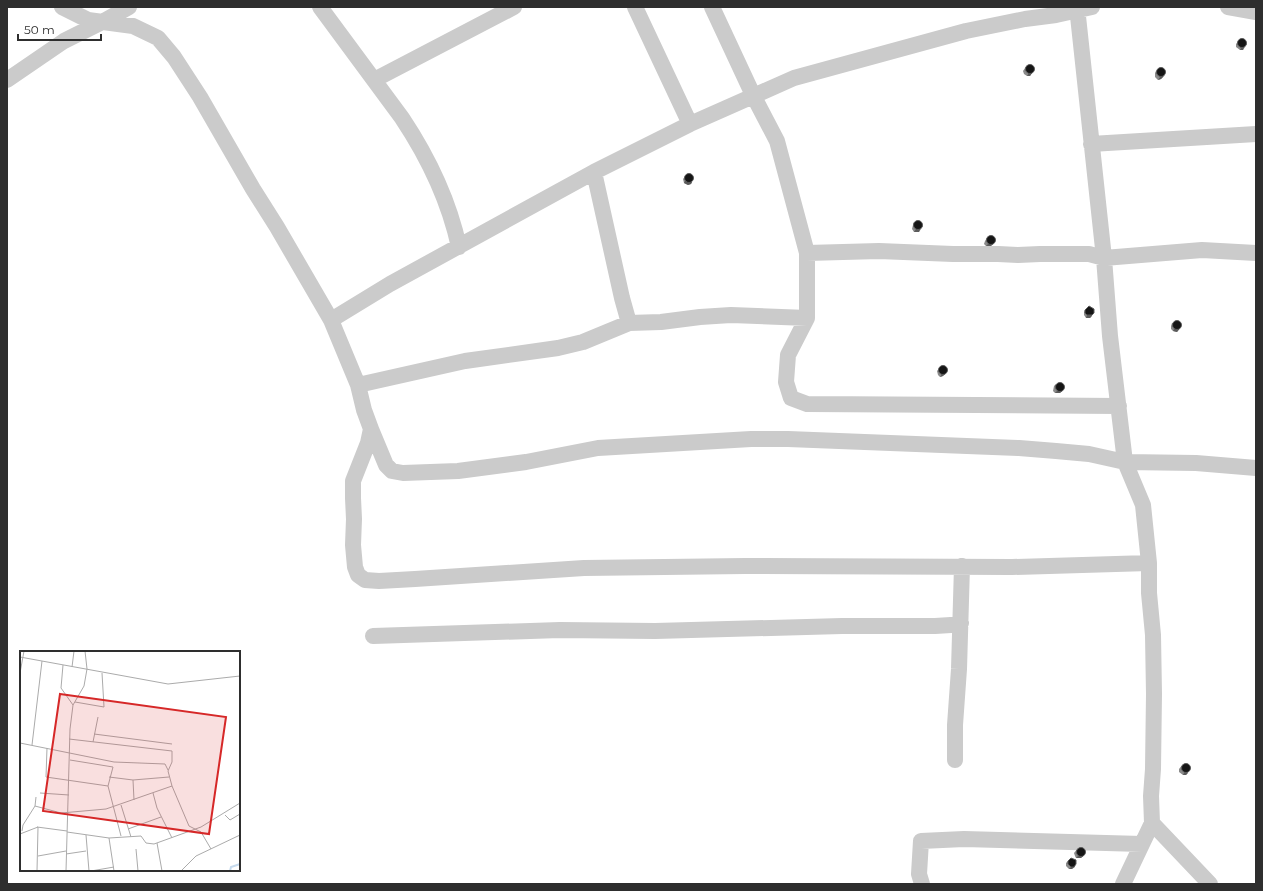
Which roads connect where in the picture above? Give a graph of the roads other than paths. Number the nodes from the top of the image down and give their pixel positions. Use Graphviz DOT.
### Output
graph roads {
  1 [pos="62,7"];
  2 [pos="129,7"];
  3 [pos="320,7"];
  4 [pos="514,7"];
  5 [pos="635,7"];
  6 [pos="712,7"];
  7 [pos="1228,7"];
  8 [pos="1082,8"];
  9 [pos="1256,12"];
  10 [pos="104,21"];
  11 [pos="7,80"];
  12 [pos="374,80"];
  13 [pos="753,95"];
  14 [pos="690,124"];
  15 [pos="1256,134"];
  16 [pos="1091,144"];
  17 [pos="594,172"];
  18 [pos="452,216"];
  19 [pos="481,234"];
  20 [pos="459,247"];
  21 [pos="807,253"];
  22 [pos="1256,253"];
  23 [pos="1104,258"];
  24 [pos="807,318"];
  25 [pos="331,320"];
  26 [pos="629,323"];
  27 [pos="358,385"];
  28 [pos="1119,406"];
  29 [pos="371,429"];
  30 [pos="1125,462"];
  31 [pos="1256,468"];
  32 [pos="1149,563"];
  33 [pos="962,566"];
  34 [pos="961,623"];
  35 [pos="373,636"];
  36 [pos="956,760"];
  37 [pos="1152,823"];
  38 [pos="1142,844"];
  39 [pos="922,884"];
  40 [pos="1123,884"];
  41 [pos="1210,884"];
  1 -- 10 [label="street"];
  2 -- 10 [label="street"];
  3 -- 12 [label="street"];
  4 -- 12 [label="street"];
  5 -- 14 [label="street"];
  6 -- 13 [label="street"];
  7 -- 9 [label="street"];
  8 -- 13 [label="street"];
  8 -- 16 [label="street"];
  10 -- 11 [label="street"];
  10 -- 25 [label="street"];
  12 -- 18 [label="street"];
  13 -- 14 [label="street"];
  13 -- 21 [label="street"];
  14 -- 17 [label="street"];
  15 -- 16 [label="street"];
  16 -- 23 [label="street"];
  17 -- 19 [label="street"];
  17 -- 26 [label="street"];
  18 -- 19 [label="street"];
  18 -- 20 [label="street"];
  19 -- 20 [label="street"];
  20 -- 25 [label="street"];
  21 -- 23 [label="street"];
  21 -- 24 [label="street"];
  22 -- 23 [label="street"];
  23 -- 28 [label="street"];
  24 -- 26 [label="street"];
  24 -- 28 [label="street"];
  25 -- 27 [label="street"];
  26 -- 27 [label="street"];
  27 -- 29 [label="street"];
  28 -- 30 [label="street"];
  29 -- 30 [label="street"];
  29 -- 33 [label="street"];
  30 -- 31 [label="street"];
  30 -- 32 [label="street"];
  32 -- 33 [label="street"];
  32 -- 37 [label="street"];
  33 -- 34 [label="street"];
  34 -- 35 [label="street"];
  34 -- 36 [label="street"];
  37 -- 38 [label="street"];
  37 -- 41 [label="street"];
  38 -- 39 [label="street"];
  38 -- 40 [label="street"];
}
